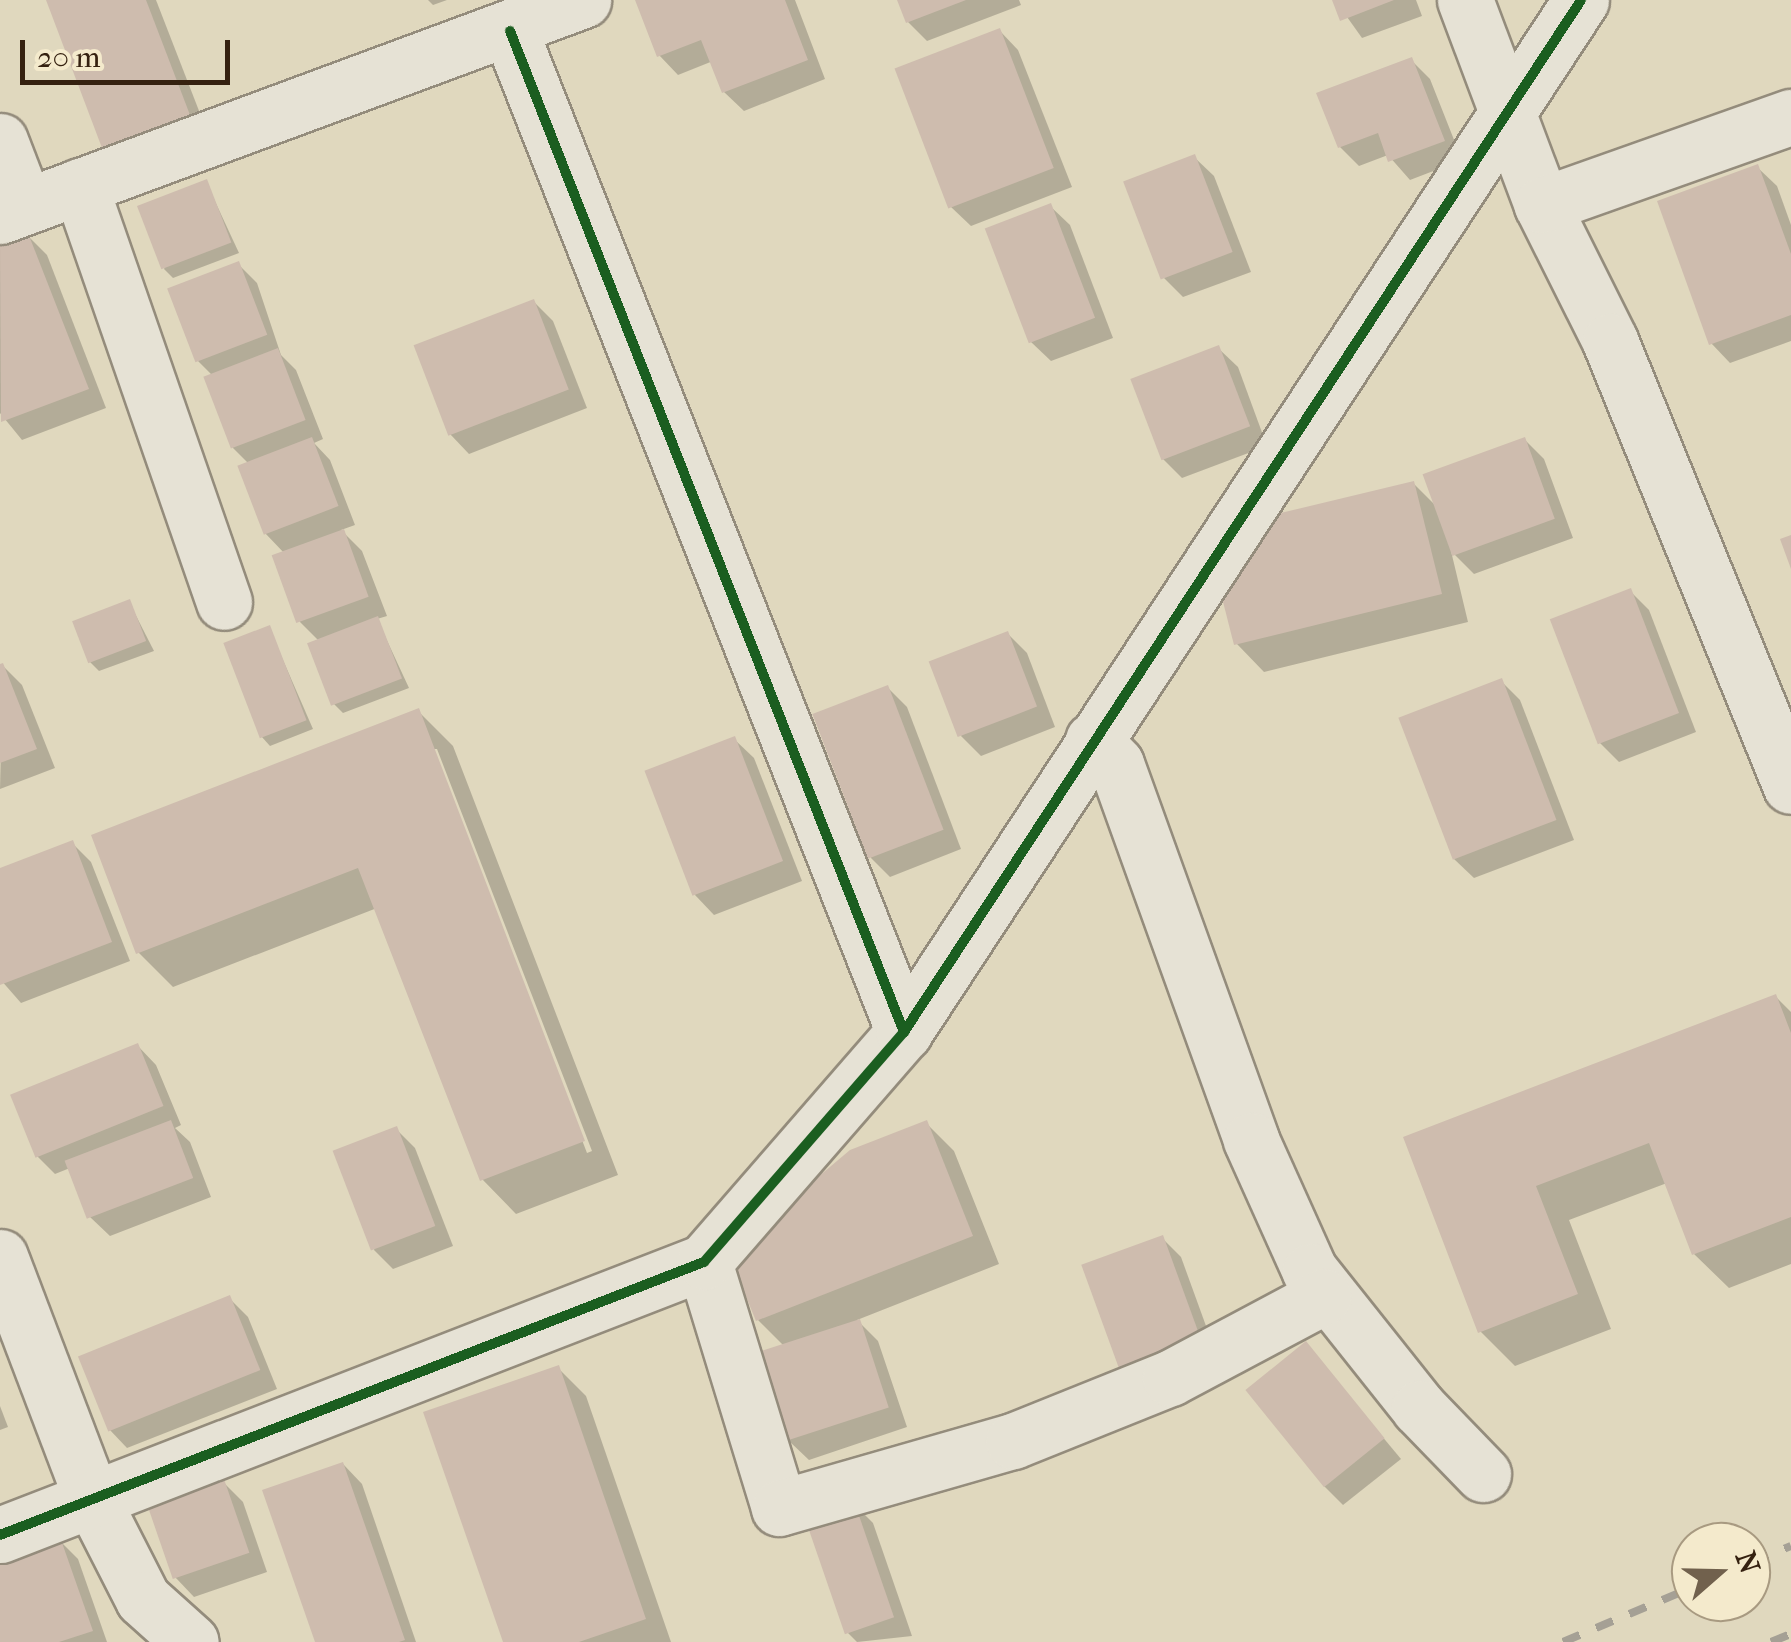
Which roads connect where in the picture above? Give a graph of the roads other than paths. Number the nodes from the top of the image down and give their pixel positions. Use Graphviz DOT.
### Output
graph roads {
  1 [pos="582,0"];
  2 [pos="1465,0"];
  3 [pos="1581,0"];
  4 [pos="510,30"];
  5 [pos="1506,108"];
  6 [pos="1791,117"];
  7 [pos="0,141"];
  8 [pos="80,186"];
  9 [pos="1542,205"];
  10 [pos="12,211"];
  11 [pos="224,602"];
  12 [pos="1094,740"];
  13 [pos="1791,786"];
  14 [pos="904,1032"];
  15 [pos="0,1257"];
  16 [pos="704,1262"];
  17 [pos="1324,1296"];
  18 [pos="1483,1474"];
  19 [pos="92,1499"];
  20 [pos="0,1535"];
  21 [pos="191,1642"];
  1 -- 4 [label="street"];
  2 -- 5 [label="street"];
  3 -- 5 [label="street"];
  4 -- 8 [label="street"];
  4 -- 14 [label="street"];
  5 -- 9 [label="street"];
  5 -- 12 [label="street"];
  6 -- 9 [label="street"];
  7 -- 10 [label="street"];
  8 -- 10 [label="street"];
  8 -- 11 [label="street"];
  9 -- 13 [label="street"];
  12 -- 14 [label="street"];
  12 -- 17 [label="street"];
  14 -- 16 [label="street"];
  15 -- 19 [label="street"];
  16 -- 17 [label="street"];
  16 -- 19 [label="street"];
  17 -- 18 [label="street"];
  19 -- 20 [label="street"];
  19 -- 21 [label="street"];
}
